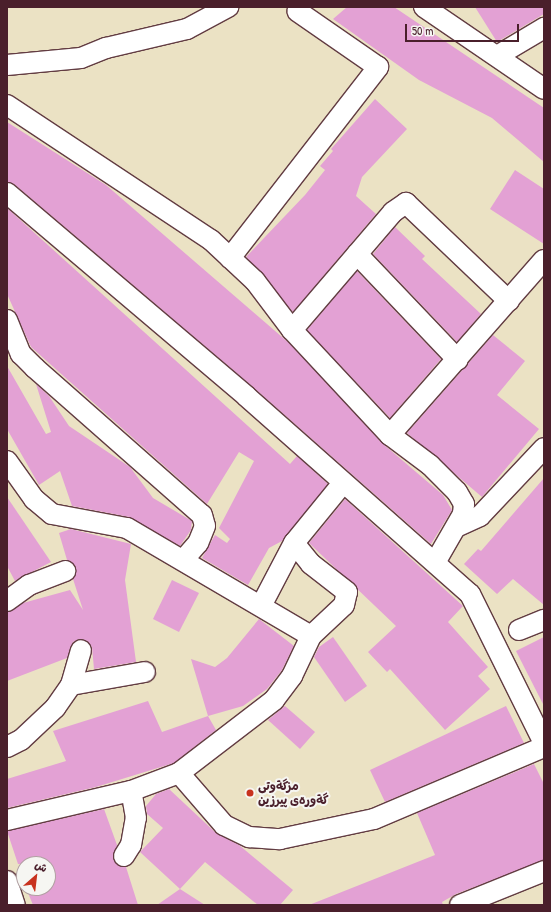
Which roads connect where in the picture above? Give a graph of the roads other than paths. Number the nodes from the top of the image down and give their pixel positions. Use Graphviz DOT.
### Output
graph roads {
  1 [pos="228,7"];
  2 [pos="424,7"];
  3 [pos="296,8"];
  4 [pos="544,28"];
  5 [pos="497,56"];
  6 [pos="7,65"];
  7 [pos="544,89"];
  8 [pos="7,105"];
  9 [pos="7,193"];
  10 [pos="357,254"];
  11 [pos="230,258"];
  12 [pos="544,260"];
  13 [pos="509,301"];
  14 [pos="7,320"];
  15 [pos="292,330"];
  16 [pos="458,360"];
  17 [pos="390,435"];
  18 [pos="544,448"];
  19 [pos="7,462"];
  20 [pos="343,483"];
  21 [pos="458,526"];
  22 [pos="294,543"];
  23 [pos="184,559"];
  24 [pos="436,560"];
  25 [pos="65,571"];
  26 [pos="8,598"];
  27 [pos="261,606"];
  28 [pos="544,620"];
  29 [pos="519,630"];
  30 [pos="311,636"];
  31 [pos="81,650"];
  32 [pos="145,672"];
  33 [pos="71,685"];
  34 [pos="544,743"];
  35 [pos="7,747"];
  36 [pos="544,747"];
  37 [pos="179,773"];
  38 [pos="131,791"];
  39 [pos="7,820"];
  40 [pos="124,856"];
  41 [pos="544,871"];
  42 [pos="7,881"];
  43 [pos="15,905"];
  44 [pos="460,905"];
  1 -- 6 [label="street"];
  2 -- 5 [label="street"];
  3 -- 11 [label="street"];
  4 -- 5 [label="street"];
  5 -- 7 [label="street"];
  8 -- 11 [label="street"];
  9 -- 20 [label="street"];
  10 -- 13 [label="street"];
  10 -- 15 [label="street"];
  10 -- 16 [label="street"];
  11 -- 15 [label="street"];
  12 -- 13 [label="street"];
  13 -- 16 [label="street"];
  14 -- 23 [label="street"];
  15 -- 17 [label="street"];
  16 -- 17 [label="street"];
  17 -- 21 [label="street"];
  18 -- 21 [label="street"];
  19 -- 23 [label="street"];
  20 -- 22 [label="street"];
  20 -- 24 [label="street"];
  21 -- 24 [label="street"];
  22 -- 27 [label="street"];
  22 -- 30 [label="street"];
  23 -- 27 [label="street"];
  24 -- 34 [label="street"];
  25 -- 26 [label="street"];
  27 -- 30 [label="street"];
  28 -- 29 [label="street"];
  30 -- 37 [label="street"];
  31 -- 33 [label="street"];
  32 -- 33 [label="street"];
  33 -- 35 [label="street"];
  36 -- 37 [label="street"];
  37 -- 38 [label="street"];
  38 -- 39 [label="street"];
  38 -- 40 [label="street"];
  41 -- 44 [label="street"];
  42 -- 43 [label="street"];
}
